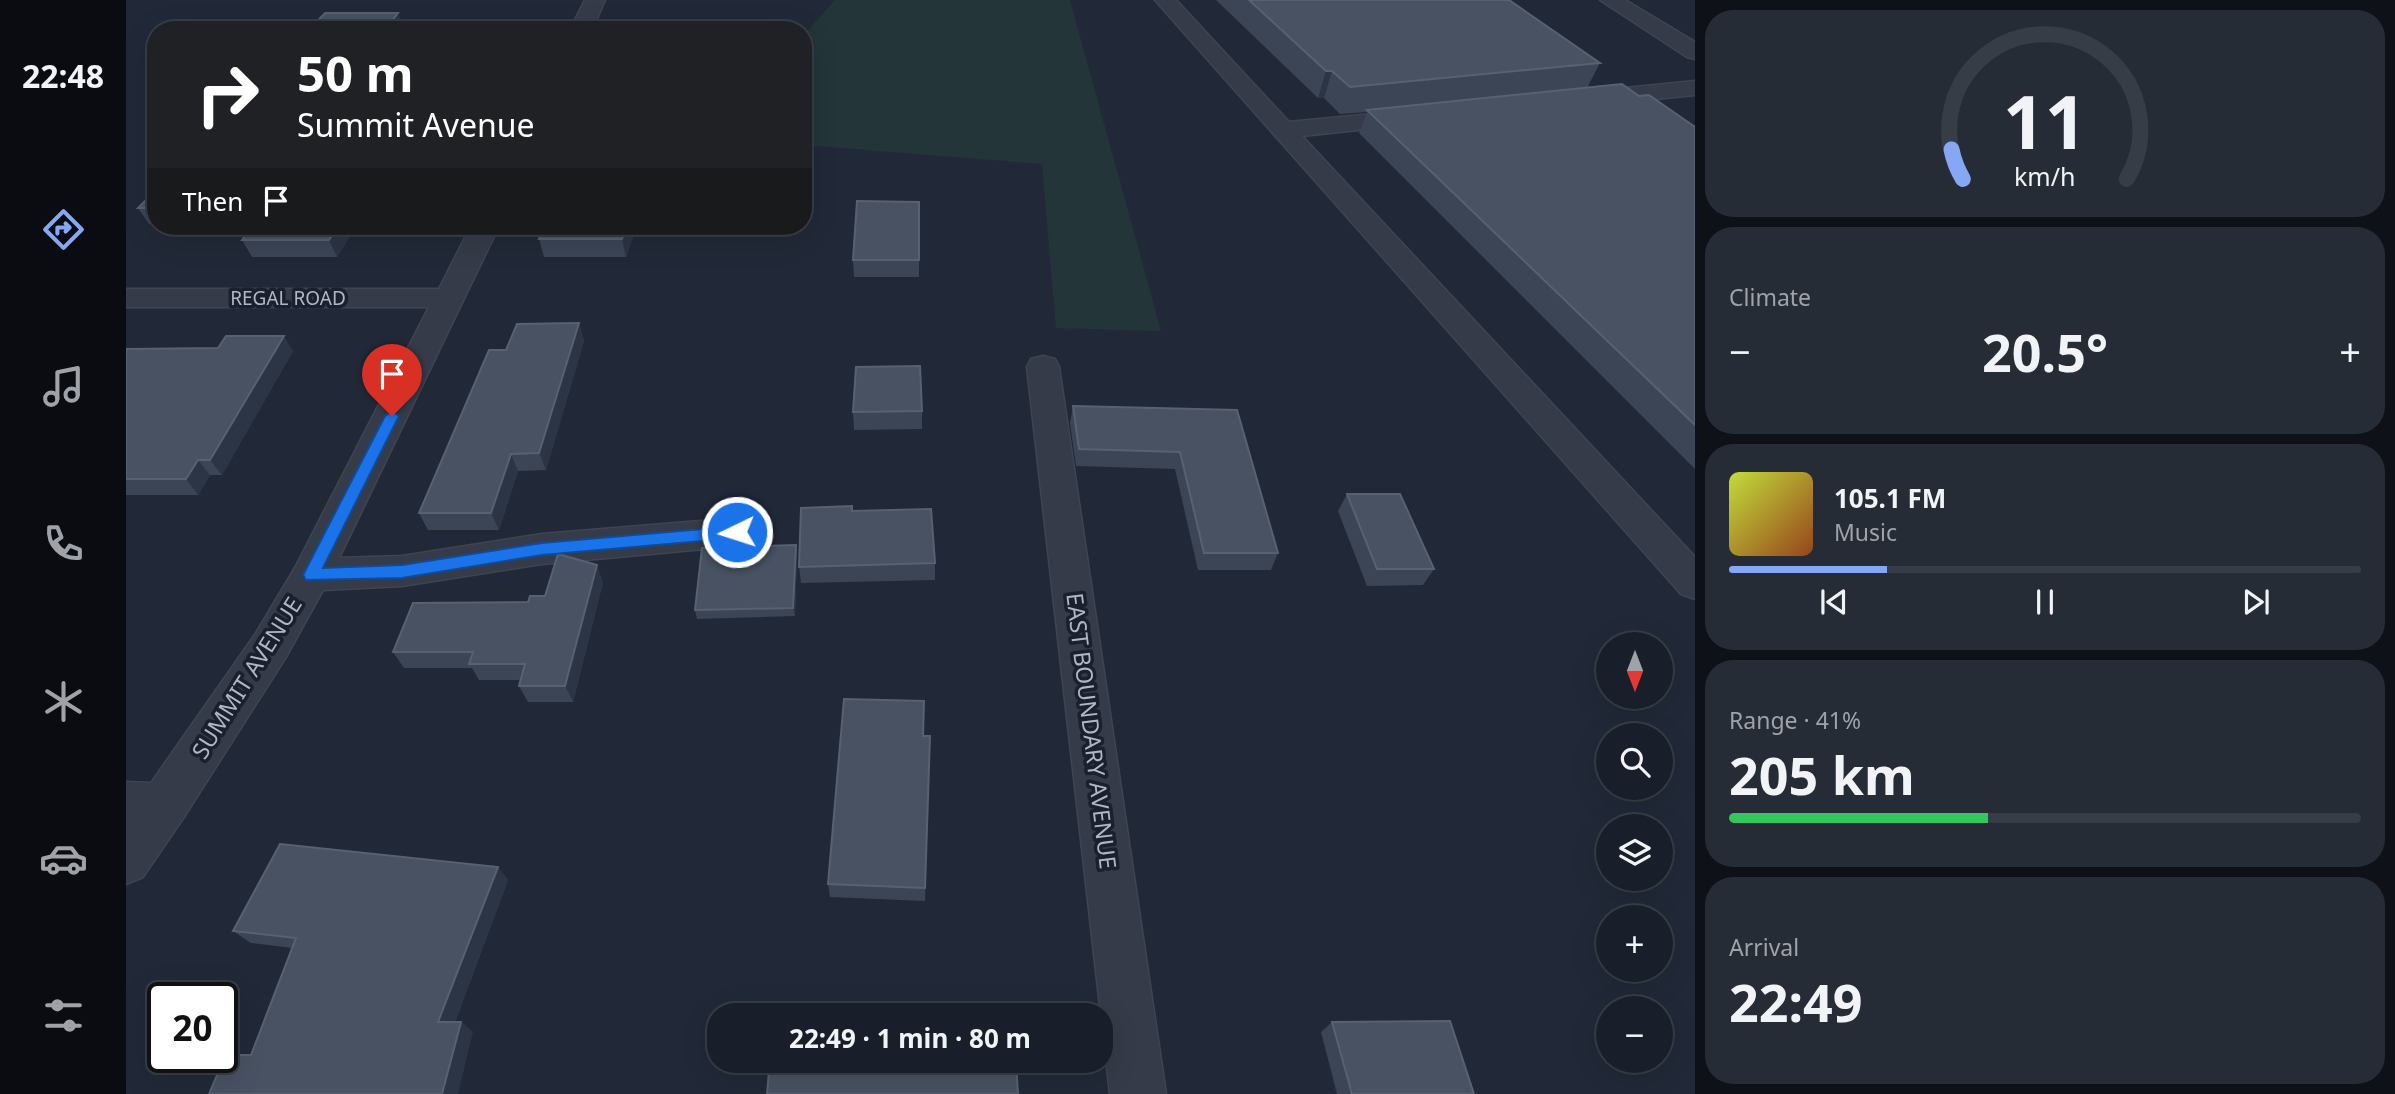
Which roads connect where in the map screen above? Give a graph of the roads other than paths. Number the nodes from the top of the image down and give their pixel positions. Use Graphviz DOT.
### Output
graph roads {
  1 [pos="595,0"];
  2 [pos="1165,0"];
  3 [pos="1609,0"];
  4 [pos="584,21"];
  5 [pos="1695,52"];
  6 [pos="1695,88"];
  7 [pos="1558,102"];
  8 [pos="1448,113"];
  9 [pos="1283,130"];
  10 [pos="481,235"];
  11 [pos="126,298"];
  12 [pos="450,298"];
  13 [pos="1043,367"];
  14 [pos="737,532"];
  15 [pos="311,575"];
  16 [pos="1695,583"];
  17 [pos="146,805"];
  18 [pos="126,860"];
  19 [pos="1138,1094"];
  1 -- 4 [label="street"];
  2 -- 9 [label="street"];
  3 -- 5 [label="street"];
  6 -- 7 [label="street"];
  8 -- 9 [label="street"];
  9 -- 16 [label="street"];
  10 -- 12 [label="street, SUMMIT AVENUE"];
  11 -- 12 [label="street, REGAL ROAD"];
  12 -- 15 [label="street, SUMMIT AVENUE"];
  13 -- 19 [label="street, EAST BOUNDARY AVENUE"];
  14 -- 15 [label="street"];
  15 -- 17 [label="street, SUMMIT AVENUE"];
  17 -- 18 [label="street, SUMMIT AVENUE"];
}
